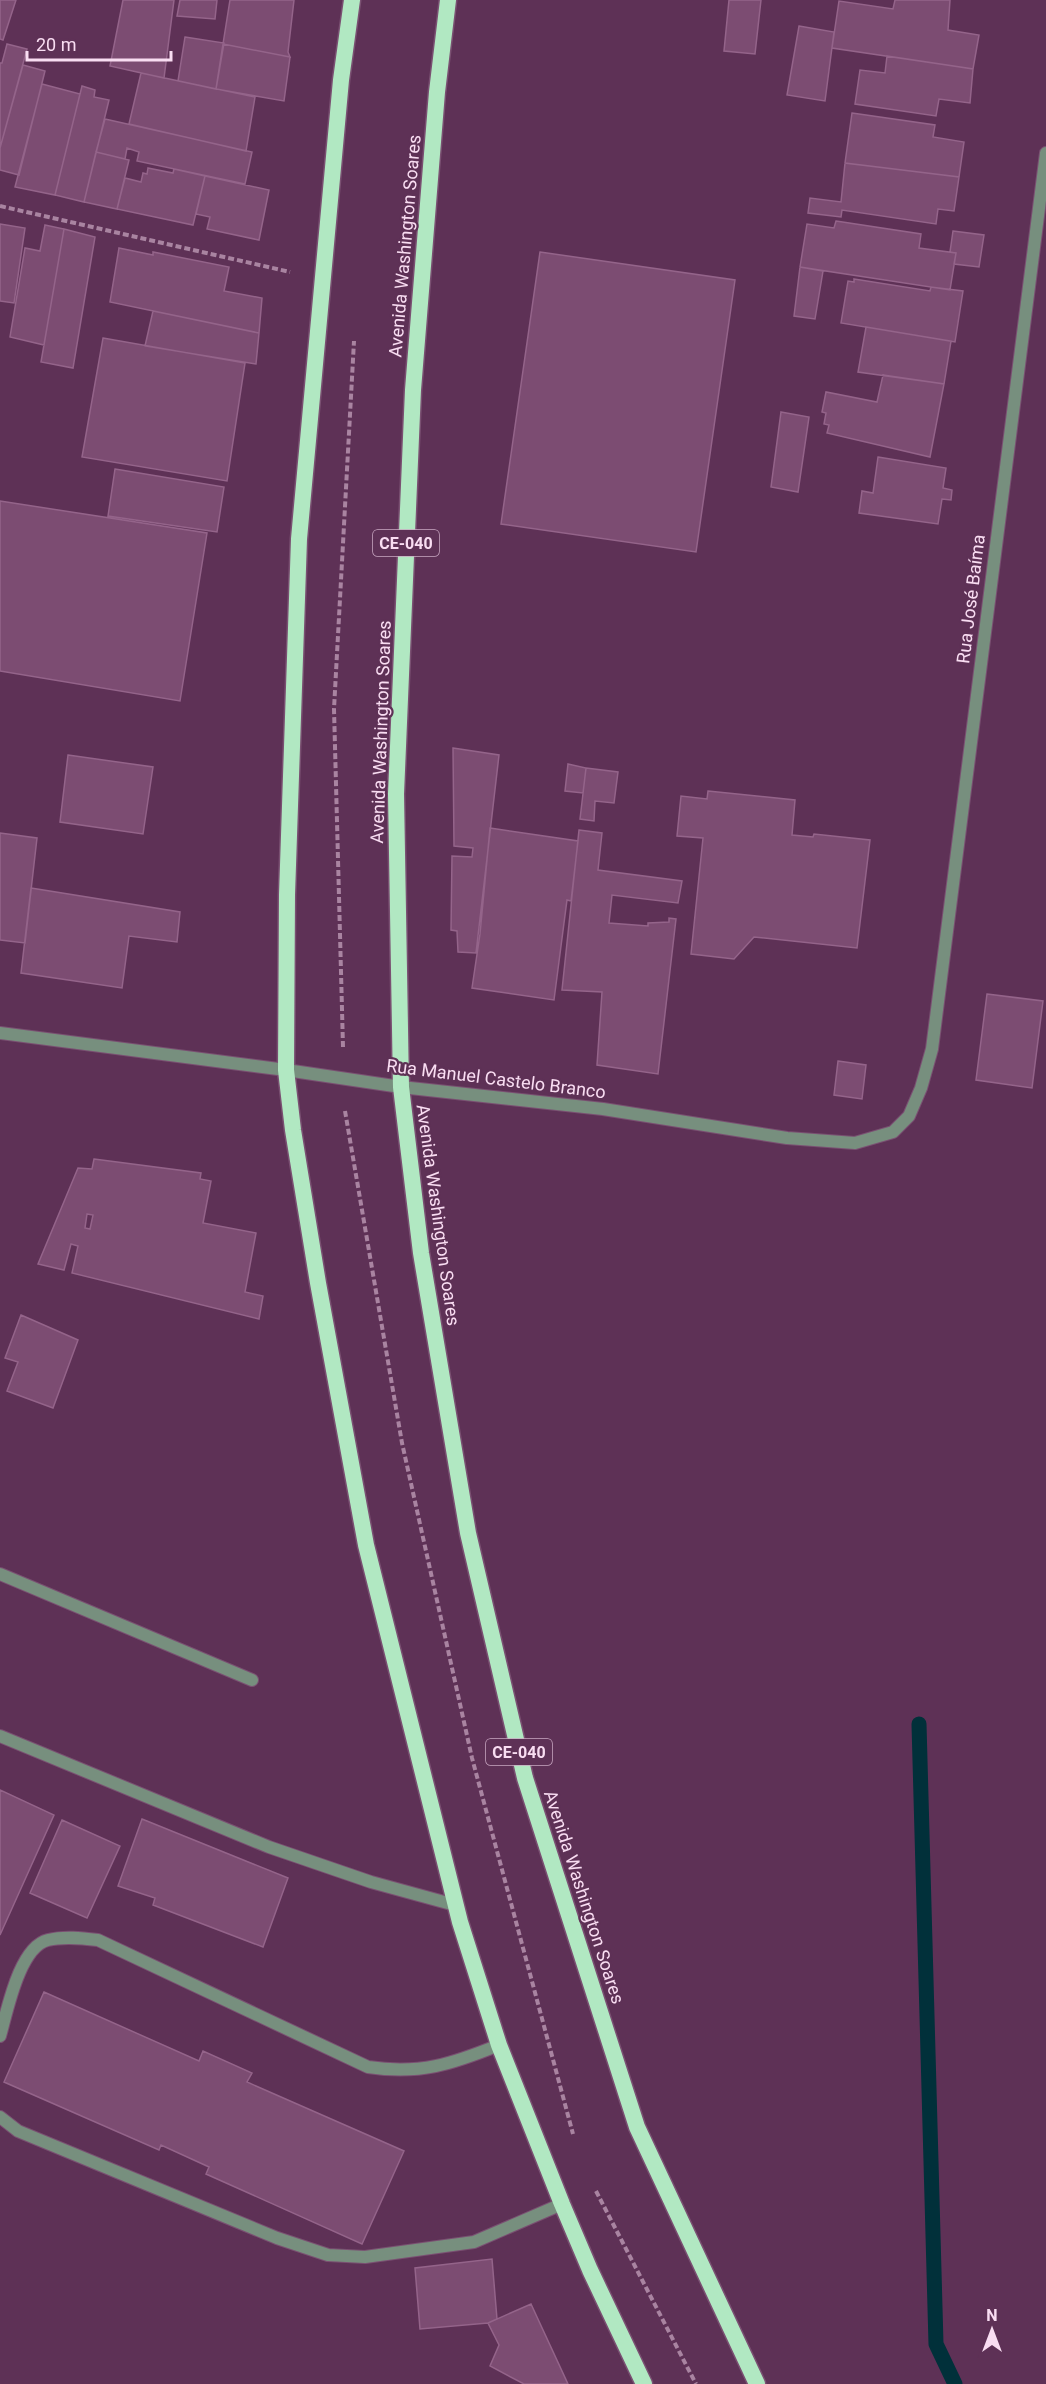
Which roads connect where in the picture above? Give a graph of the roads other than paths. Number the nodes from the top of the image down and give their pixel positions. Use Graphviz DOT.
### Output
graph roads {
  1 [pos="352,0"];
  2 [pos="448,0"];
  3 [pos="1046,153"];
  4 [pos="0,1033"];
  5 [pos="932,1049"];
  6 [pos="286,1070"];
  7 [pos="401,1087"];
  8 [pos="0,1574"];
  9 [pos="252,1680"];
  10 [pos="0,1736"];
  11 [pos="455,1905"];
  12 [pos="0,2037"];
  13 [pos="500,2045"];
  14 [pos="0,2117"];
  15 [pos="562,2204"];
  16 [pos="644,2384"];
  17 [pos="757,2384"];
  1 -- 6 [label="highway"];
  2 -- 7 [label="highway, Avenida Washington Soares / CE-040"];
  3 -- 5 [label="street, Rua José Baíma"];
  4 -- 6 [label="street, Rua Manuel Castelo Branco"];
  5 -- 7 [label="street, Rua Manuel Castelo Branco"];
  6 -- 7 [label="street, Rua Manuel Castelo Branco"];
  6 -- 11 [label="highway"];
  7 -- 17 [label="highway, Avenida Washington Soares / CE-040"];
  8 -- 9 [label="street"];
  10 -- 11 [label="street"];
  11 -- 13 [label="highway"];
  12 -- 13 [label="street"];
  13 -- 15 [label="highway"];
  14 -- 15 [label="street"];
  15 -- 16 [label="highway"];
}
